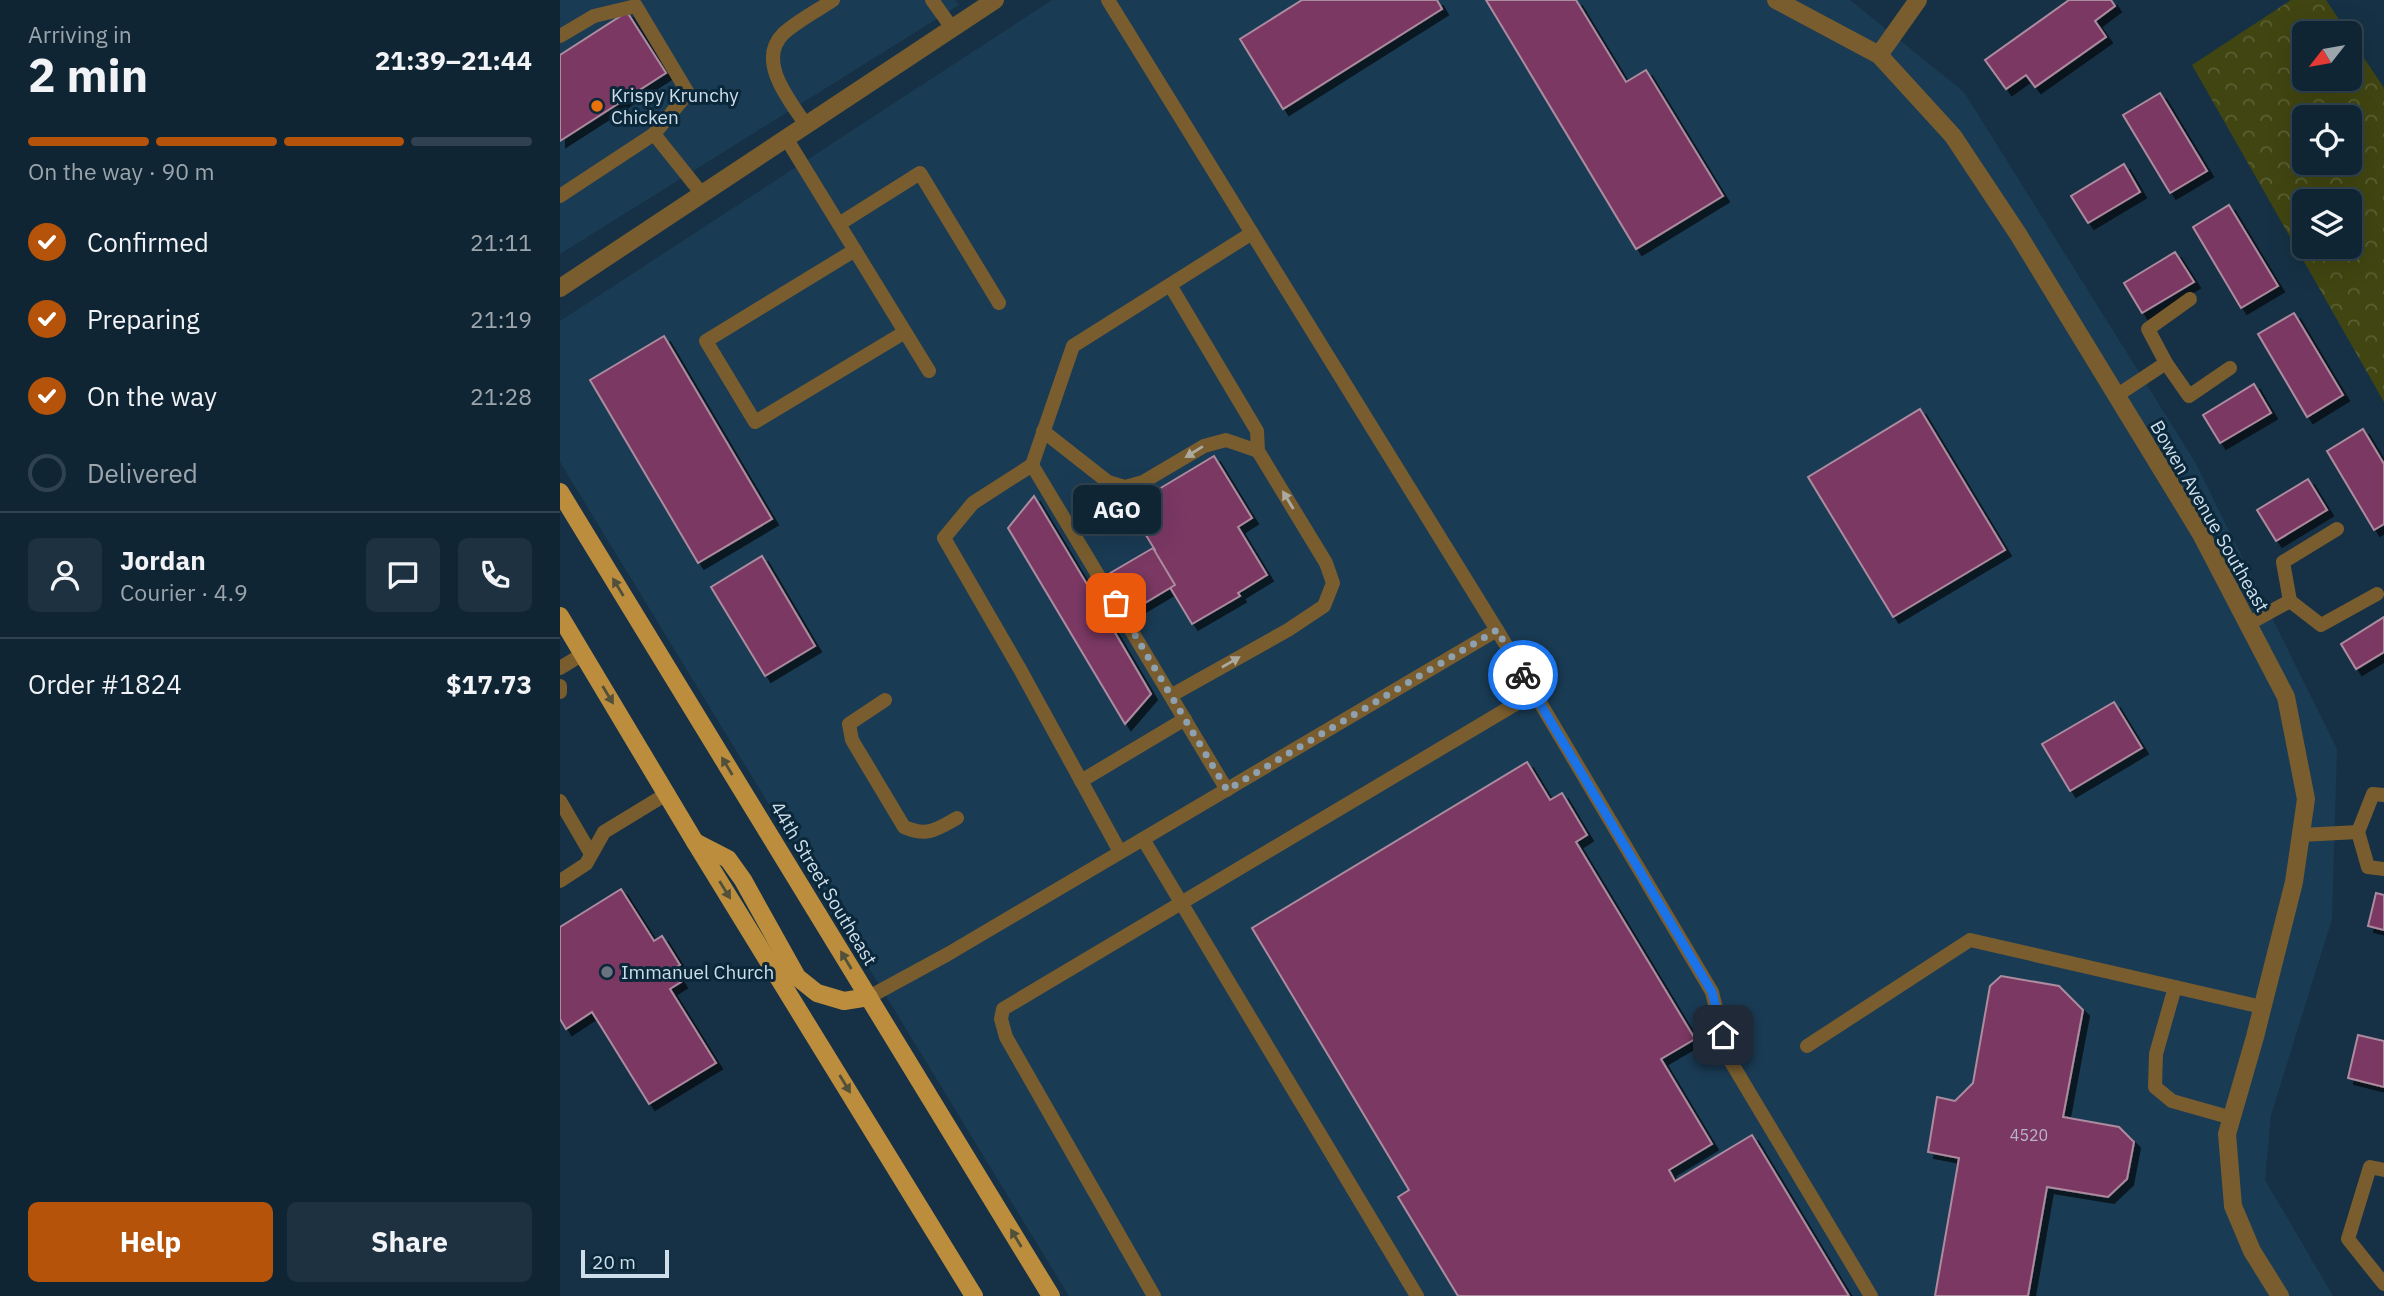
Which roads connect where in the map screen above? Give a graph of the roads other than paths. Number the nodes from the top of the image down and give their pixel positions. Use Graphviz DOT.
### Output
graph roads {
  1 [pos="833,0"];
  2 [pos="932,0"];
  3 [pos="995,0"];
  4 [pos="1108,0"];
  5 [pos="1776,0"];
  6 [pos="1918,0"];
  7 [pos="953,28"];
  8 [pos="560,36"];
  9 [pos="1879,55"];
  10 [pos="806,125"];
  11 [pos="654,134"];
  12 [pos="786,138"];
  13 [pos="702,194"];
  14 [pos="560,196"];
  15 [pos="839,224"];
  16 [pos="1252,233"];
  17 [pos="855,250"];
  18 [pos="1170,285"];
  19 [pos="560,288"];
  20 [pos="2190,299"];
  21 [pos="999,303"];
  22 [pos="905,332"];
  23 [pos="2166,363"];
  24 [pos="2230,368"];
  25 [pos="929,370"];
  26 [pos="2116,396"];
  27 [pos="1043,431"];
  28 [pos="1258,451"];
  29 [pos="1031,464"];
  30 [pos="560,492"];
  31 [pos="2337,529"];
  32 [pos="2377,594"];
  33 [pos="2290,601"];
  34 [pos="560,616"];
  35 [pos="2248,624"];
  36 [pos="1497,630"];
  37 [pos="583,654"];
  38 [pos="560,668"];
  39 [pos="560,686"];
  40 [pos="560,692"];
  41 [pos="1534,693"];
  42 [pos="1172,695"];
  43 [pos="885,700"];
  44 [pos="1185,719"];
  45 [pos="1081,781"];
  46 [pos="1227,790"];
  47 [pos="668,793"];
  48 [pos="2384,795"];
  49 [pos="560,801"];
  50 [pos="957,818"];
  51 [pos="2358,832"];
  52 [pos="2301,835"];
  53 [pos="1143,839"];
  54 [pos="695,842"];
  55 [pos="1120,852"];
  56 [pos="591,854"];
  57 [pos="2384,869"];
  58 [pos="560,881"];
  59 [pos="1182,903"];
  60 [pos="2175,987"];
  61 [pos="869,997"];
  62 [pos="2262,1007"];
  63 [pos="1807,1046"];
  64 [pos="2232,1118"];
  65 [pos="2384,1170"];
  66 [pos="2384,1284"];
  67 [pos="974,1296"];
  68 [pos="1051,1296"];
  69 [pos="1154,1296"];
  70 [pos="1417,1296"];
  71 [pos="1871,1296"];
  72 [pos="2280,1296"];
  1 -- 10 [label="lane"];
  2 -- 7 [label="lane"];
  3 -- 7 [label="street"];
  4 -- 16 [label="lane"];
  5 -- 9 [label="street, Bowen Avenue Southeast"];
  6 -- 9 [label="street"];
  7 -- 10 [label="street"];
  8 -- 11 [label="lane"];
  9 -- 26 [label="street, Bowen Avenue Southeast"];
  10 -- 12 [label="street"];
  11 -- 13 [label="lane"];
  11 -- 14 [label="lane"];
  12 -- 13 [label="street"];
  12 -- 15 [label="lane"];
  13 -- 19 [label="street"];
  15 -- 17 [label="lane"];
  15 -- 21 [label="lane"];
  16 -- 18 [label="lane"];
  16 -- 36 [label="lane"];
  17 -- 22 [label="lane"];
  17 -- 22 [label="lane"];
  18 -- 27 [label="lane"];
  18 -- 28 [label="lane"];
  20 -- 23 [label="lane"];
  22 -- 25 [label="lane"];
  23 -- 24 [label="lane"];
  23 -- 26 [label="lane"];
  26 -- 35 [label="street, Bowen Avenue Southeast"];
  28 -- 27 [label="lane, one-way"];
  27 -- 29 [label="lane"];
  42 -- 28 [label="lane, one-way"];
  29 -- 42 [label="lane"];
  29 -- 45 [label="lane"];
  61 -- 30 [label="main road, 44th Street Southeast, one-way"];
  31 -- 33 [label="lane"];
  32 -- 33 [label="lane"];
  33 -- 35 [label="lane"];
  34 -- 37 [label="main road"];
  35 -- 52 [label="street, Bowen Avenue Southeast"];
  36 -- 41 [label="lane"];
  36 -- 46 [label="lane"];
  37 -- 38 [label="lane"];
  37 -- 47 [label="main road, one-way"];
  39 -- 40 [label="lane"];
  41 -- 59 [label="lane"];
  41 -- 71 [label="lane"];
  42 -- 44 [label="lane"];
  43 -- 50 [label="lane"];
  44 -- 45 [label="lane"];
  44 -- 46 [label="lane"];
  45 -- 55 [label="lane"];
  46 -- 53 [label="lane"];
  47 -- 54 [label="main road"];
  47 -- 56 [label="lane"];
  48 -- 51 [label="lane"];
  49 -- 56 [label="lane"];
  51 -- 52 [label="lane"];
  51 -- 57 [label="lane"];
  52 -- 62 [label="street, Bowen Avenue Southeast"];
  53 -- 55 [label="lane"];
  53 -- 59 [label="lane"];
  54 -- 61 [label="main road"];
  54 -- 67 [label="main road, one-way"];
  55 -- 61 [label="lane"];
  56 -- 58 [label="lane"];
  59 -- 69 [label="lane"];
  59 -- 70 [label="lane"];
  60 -- 62 [label="lane"];
  60 -- 63 [label="lane"];
  60 -- 64 [label="lane"];
  68 -- 61 [label="main road, 44th Street Southeast, one-way"];
  62 -- 64 [label="street, Bowen Avenue Southeast"];
  64 -- 72 [label="street, Bowen Avenue Southeast"];
  65 -- 66 [label="lane"];
}
